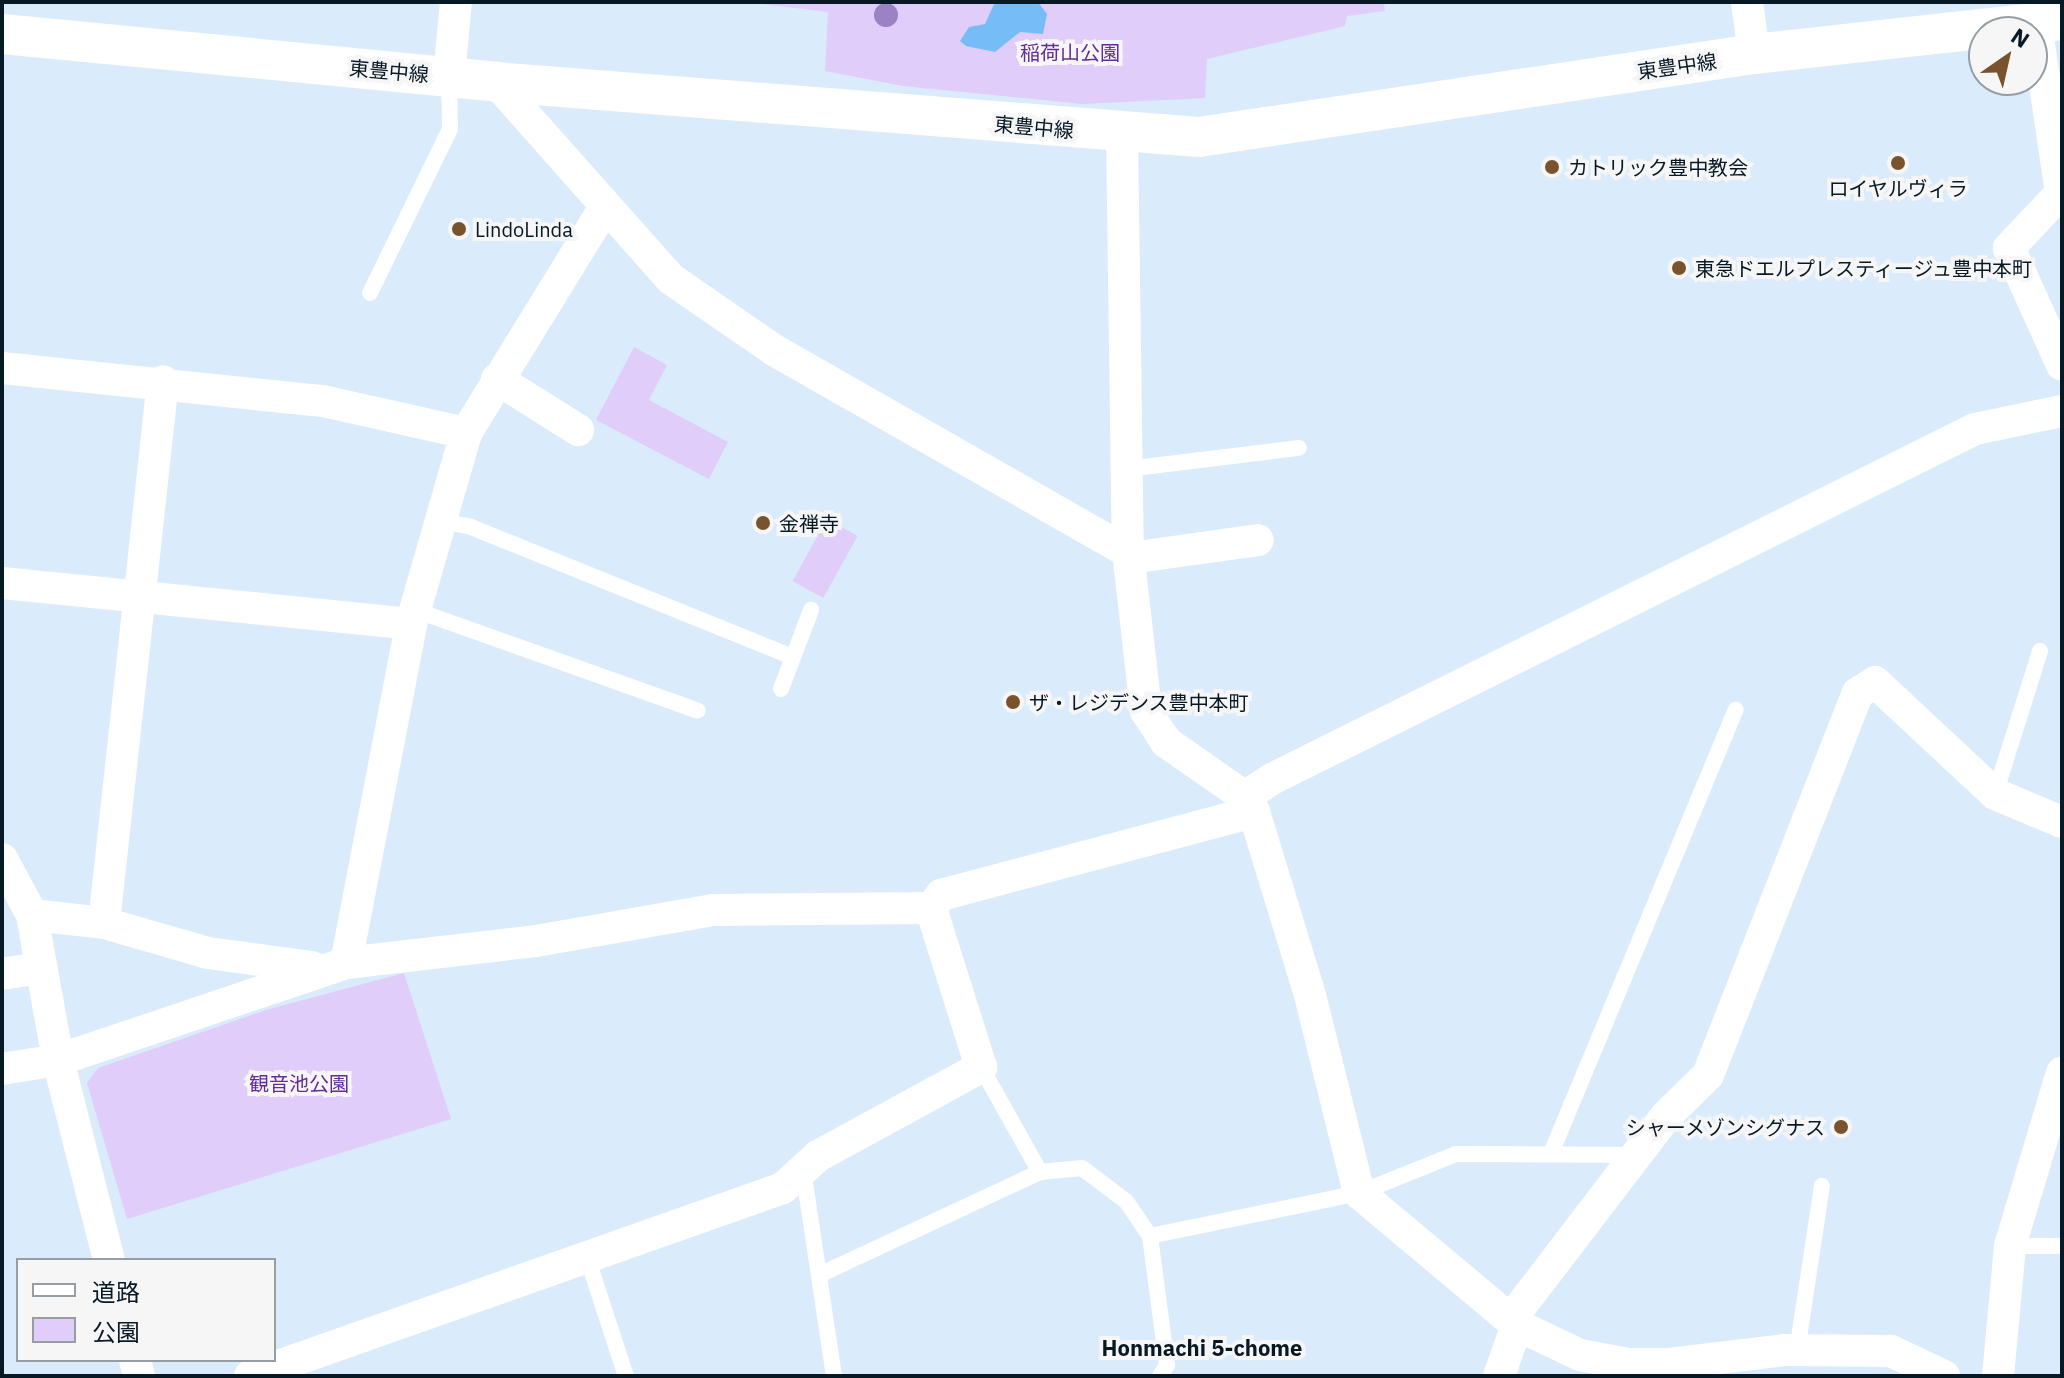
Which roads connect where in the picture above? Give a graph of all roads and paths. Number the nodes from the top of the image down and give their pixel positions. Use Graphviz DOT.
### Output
graph roads {
  1 [pos="456,2"];
  2 [pos="1747,2"];
  3 [pos="2049,22"];
  4 [pos="2,34"];
  5 [pos="1754,54"];
  6 [pos="449,77"];
  7 [pos="496,82"];
  8 [pos="1122,134"];
  9 [pos="604,209"];
  10 [pos="370,293"];
  11 [pos="2062,365"];
  12 [pos="2,368"];
  13 [pos="497,379"];
  14 [pos="163,381"];
  15 [pos="2062,411"];
  16 [pos="578,430"];
  17 [pos="466,433"];
  18 [pos="1299,448"];
  19 [pos="1127,469"];
  20 [pos="441,521"];
  21 [pos="1258,540"];
  22 [pos="1129,555"];
  23 [pos="2,583"];
  24 [pos="142,596"];
  25 [pos="811,610"];
  26 [pos="413,617"];
  27 [pos="2040,651"];
  28 [pos="792,657"];
  29 [pos="781,689"];
  30 [pos="1736,710"];
  31 [pos="698,711"];
  32 [pos="1995,794"];
  33 [pos="1249,805"];
  34 [pos="2062,822"];
  35 [pos="2,859"];
  36 [pos="931,908"];
  37 [pos="32,915"];
  38 [pos="104,923"];
  39 [pos="333,966"];
  40 [pos="38,968"];
  41 [pos="2,974"];
  42 [pos="58,1060"];
  43 [pos="981,1067"];
  44 [pos="2,1069"];
  45 [pos="2062,1073"];
  46 [pos="1552,1151"];
  47 [pos="1639,1156"];
  48 [pos="803,1169"];
  49 [pos="1040,1172"];
  50 [pos="1822,1186"];
  51 [pos="1359,1193"];
  52 [pos="1150,1236"];
  53 [pos="2010,1246"];
  54 [pos="2062,1246"];
  55 [pos="587,1257"];
  56 [pos="108,1258"];
  57 [pos="819,1275"];
  58 [pos="1514,1322"];
  59 [pos="1797,1351"];
  60 [pos="250,1376"];
  61 [pos="626,1376"];
  62 [pos="834,1376"];
  63 [pos="1160,1376"];
  64 [pos="1499,1376"];
  65 [pos="1944,1376"];
  66 [pos="1998,1376"];
  1 -- 6 [label="street"];
  2 -- 5 [label="street"];
  3 -- 5 [label="street, 東豊中線"];
  3 -- 11 [label="street"];
  4 -- 6 [label="street, 東豊中線"];
  5 -- 8 [label="street, 東豊中線"];
  6 -- 7 [label="street, 東豊中線"];
  6 -- 10 [label="lane"];
  7 -- 8 [label="street, 東豊中線"];
  7 -- 9 [label="street"];
  8 -- 19 [label="street"];
  9 -- 13 [label="street"];
  9 -- 22 [label="street"];
  12 -- 14 [label="street"];
  13 -- 16 [label="street"];
  13 -- 17 [label="street"];
  14 -- 17 [label="street"];
  14 -- 24 [label="street"];
  15 -- 33 [label="street"];
  17 -- 20 [label="street"];
  18 -- 19 [label="lane"];
  19 -- 22 [label="street"];
  20 -- 26 [label="street"];
  20 -- 28 [label="lane"];
  21 -- 22 [label="street"];
  22 -- 33 [label="street"];
  23 -- 24 [label="street"];
  24 -- 26 [label="street"];
  24 -- 38 [label="street"];
  25 -- 28 [label="lane"];
  26 -- 31 [label="lane"];
  26 -- 39 [label="street"];
  27 -- 32 [label="lane"];
  28 -- 29 [label="lane"];
  30 -- 46 [label="lane"];
  32 -- 34 [label="street"];
  32 -- 47 [label="street"];
  33 -- 36 [label="street"];
  33 -- 51 [label="street"];
  35 -- 37 [label="street"];
  36 -- 39 [label="street"];
  36 -- 43 [label="street"];
  37 -- 38 [label="street"];
  37 -- 40 [label="street"];
  38 -- 39 [label="street"];
  39 -- 42 [label="street"];
  40 -- 41 [label="street"];
  40 -- 42 [label="street"];
  42 -- 44 [label="street"];
  42 -- 56 [label="street"];
  43 -- 48 [label="street"];
  43 -- 49 [label="lane"];
  45 -- 53 [label="street"];
  46 -- 47 [label="lane"];
  46 -- 51 [label="lane"];
  47 -- 58 [label="street"];
  48 -- 55 [label="street"];
  48 -- 57 [label="lane"];
  49 -- 52 [label="lane"];
  49 -- 57 [label="lane"];
  50 -- 59 [label="lane"];
  51 -- 52 [label="lane"];
  51 -- 58 [label="street"];
  52 -- 63 [label="lane"];
  53 -- 54 [label="lane"];
  53 -- 66 [label="street"];
  55 -- 60 [label="street"];
  55 -- 61 [label="lane"];
  57 -- 62 [label="lane"];
  58 -- 59 [label="street"];
  58 -- 64 [label="street"];
  59 -- 65 [label="street"];
}
